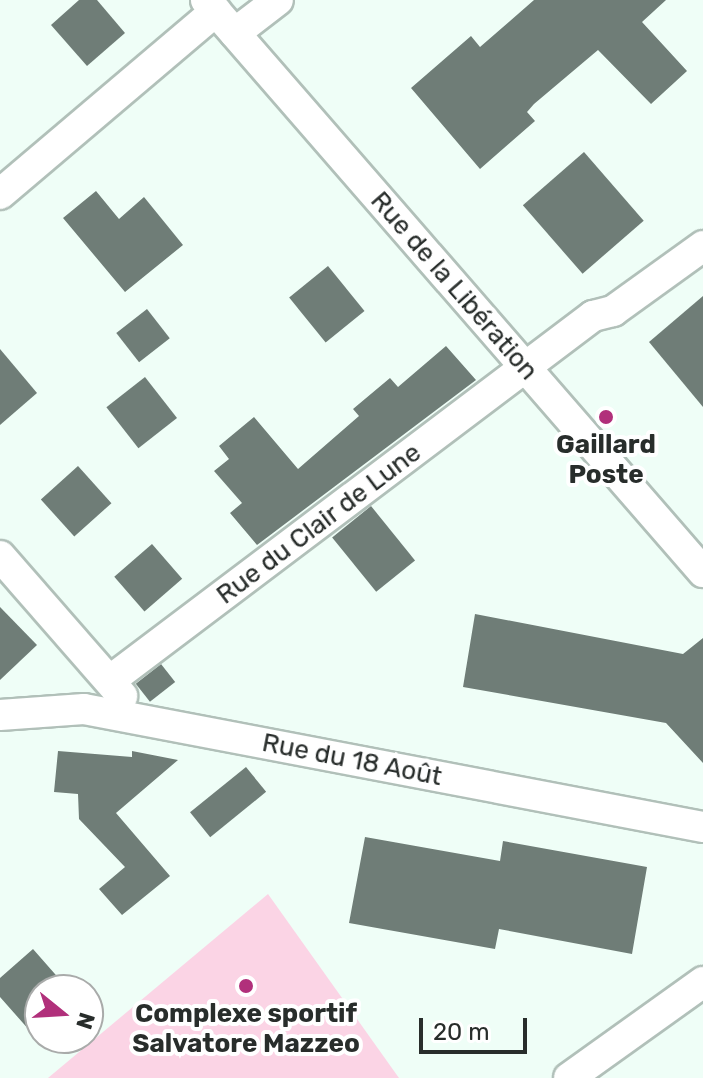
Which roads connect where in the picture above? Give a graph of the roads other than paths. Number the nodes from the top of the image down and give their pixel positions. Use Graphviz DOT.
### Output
graph roads {
  1 [pos="278,0"];
  2 [pos="219,14"];
  3 [pos="0,194"];
  4 [pos="703,246"];
  5 [pos="524,368"];
  6 [pos="0,556"];
  7 [pos="703,572"];
  8 [pos="112,679"];
  9 [pos="0,715"];
  10 [pos="120,716"];
  11 [pos="703,827"];
  12 [pos="703,982"];
  13 [pos="569,1078"];
  1 -- 2 [label="street"];
  2 -- 3 [label="street"];
  2 -- 5 [label="street, Rue de la Libération"];
  4 -- 5 [label="street, Rue du Clair de Lune"];
  5 -- 7 [label="street, Rue de la Libération"];
  5 -- 8 [label="street, Rue du Clair de Lune"];
  6 -- 8 [label="street"];
  8 -- 10 [label="street"];
  9 -- 10 [label="street, Rue du 18 Août"];
  10 -- 11 [label="street, Rue du 18 Août"];
  12 -- 13 [label="street"];
}
